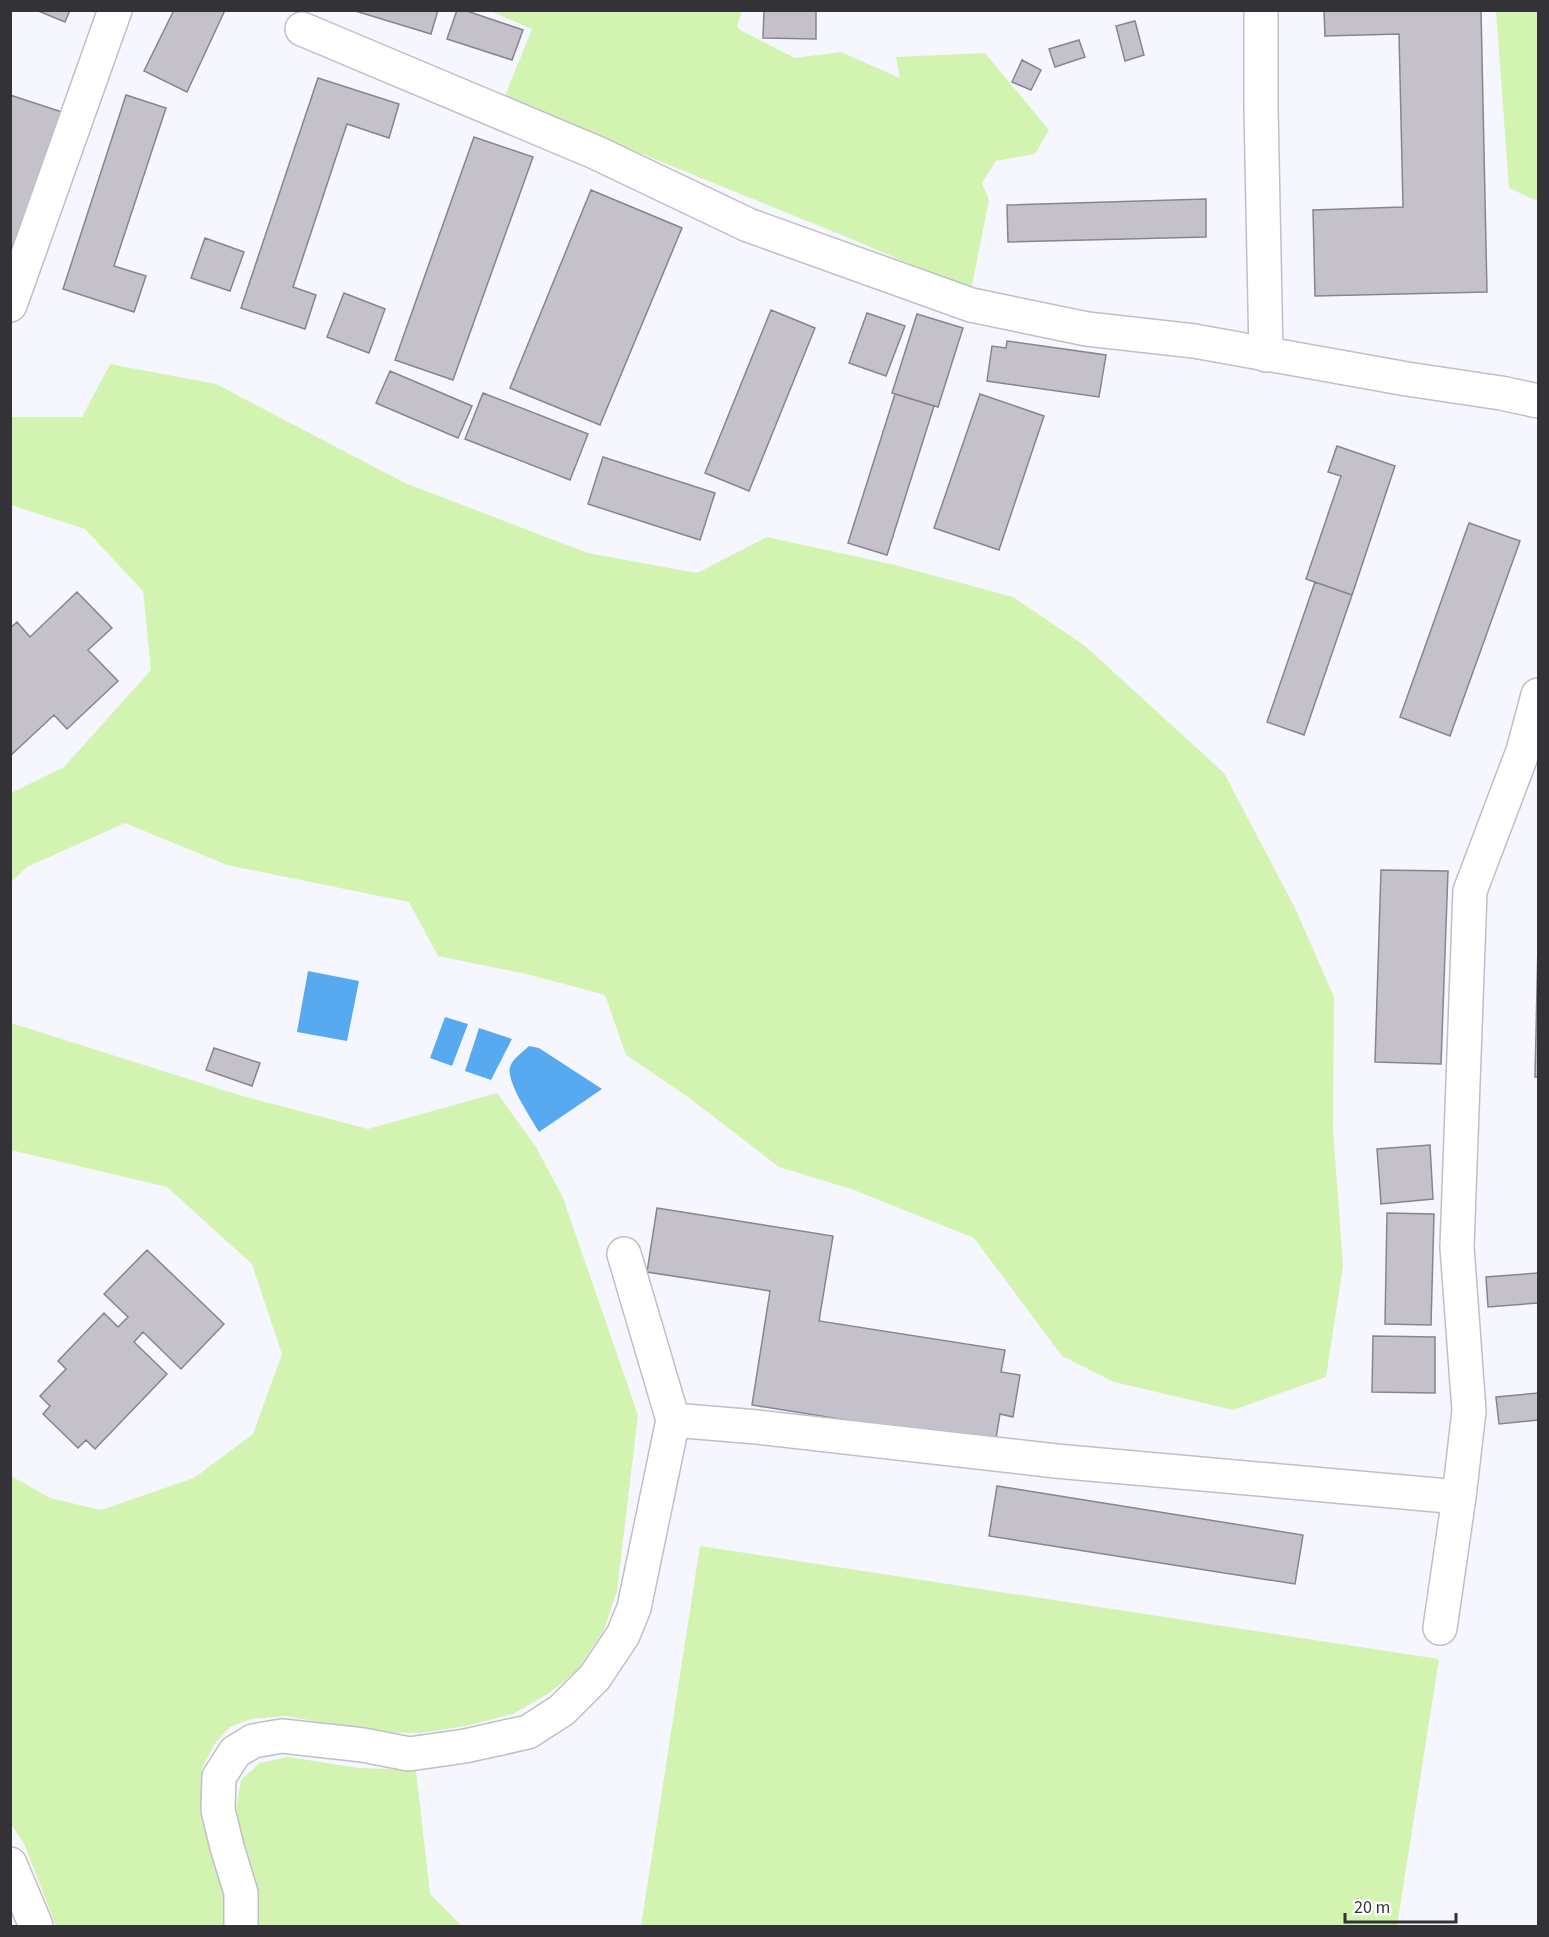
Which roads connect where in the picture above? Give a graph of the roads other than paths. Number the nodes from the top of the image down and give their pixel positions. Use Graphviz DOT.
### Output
graph roads {
  1 [pos="115,10"];
  2 [pos="1262,10"];
  3 [pos="302,29"];
  4 [pos="10,305"];
  5 [pos="1266,355"];
  6 [pos="1539,401"];
  7 [pos="1539,695"];
  8 [pos="624,1254"];
  9 [pos="673,1420"];
  10 [pos="1459,1497"];
  11 [pos="1440,1628"];
  12 [pos="10,1864"];
  13 [pos="36,1926"];
  14 [pos="241,1926"];
  1 -- 4 [label="street"];
  2 -- 5 [label="street"];
  3 -- 5 [label="street"];
  5 -- 6 [label="street"];
  7 -- 10 [label="street"];
  8 -- 9 [label="street"];
  9 -- 10 [label="street"];
  9 -- 14 [label="street"];
  10 -- 11 [label="street"];
  12 -- 13 [label="street"];
}
